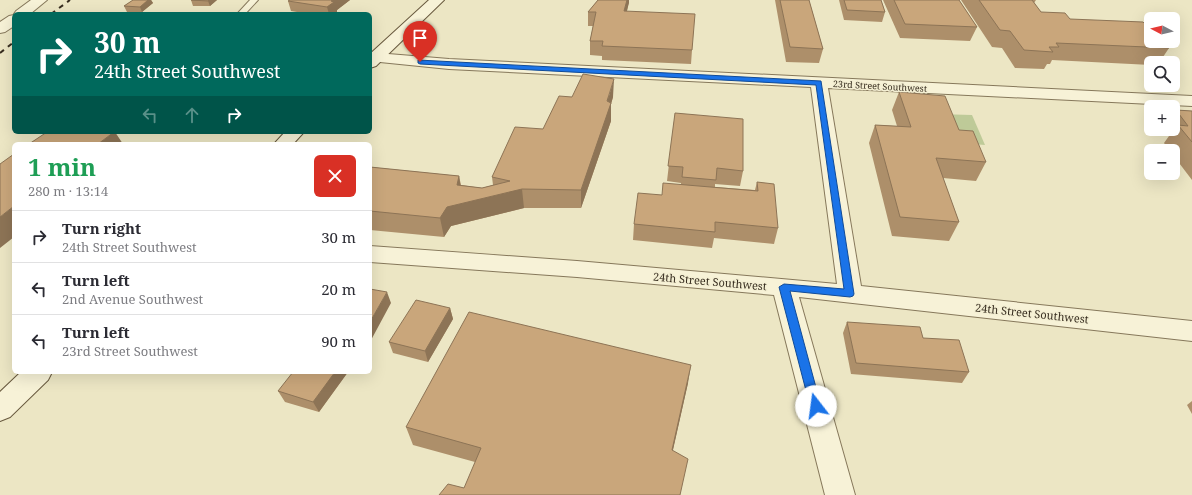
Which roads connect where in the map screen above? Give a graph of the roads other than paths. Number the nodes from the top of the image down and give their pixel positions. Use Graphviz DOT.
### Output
graph roads {
  1 [pos="40,0"];
  2 [pos="254,0"];
  3 [pos="437,0"];
  4 [pos="24,12"];
  5 [pos="243,12"];
  6 [pos="12,20"];
  7 [pos="0,29"];
  8 [pos="372,59"];
  9 [pos="819,83"];
  10 [pos="1192,101"];
  11 [pos="293,134"];
  12 [pos="284,142"];
  13 [pos="372,254"];
  14 [pos="784,287"];
  15 [pos="850,294"];
  16 [pos="1192,331"];
  17 [pos="38,374"];
  18 [pos="0,409"];
  19 [pos="840,495"];
  1 -- 4 [label="street"];
  2 -- 5 [label="lane"];
  3 -- 8 [label="street"];
  6 -- 7 [label="street"];
  8 -- 9 [label="street, 23rd Street Southwest"];
  9 -- 10 [label="street, 23rd Street Southwest"];
  9 -- 15 [label="street"];
  11 -- 12 [label="street"];
  13 -- 14 [label="street, 24th Street Southwest"];
  14 -- 15 [label="street, 24th Street Southwest"];
  14 -- 19 [label="street"];
  15 -- 16 [label="street, 24th Street Southwest"];
  17 -- 18 [label="street"];
}
